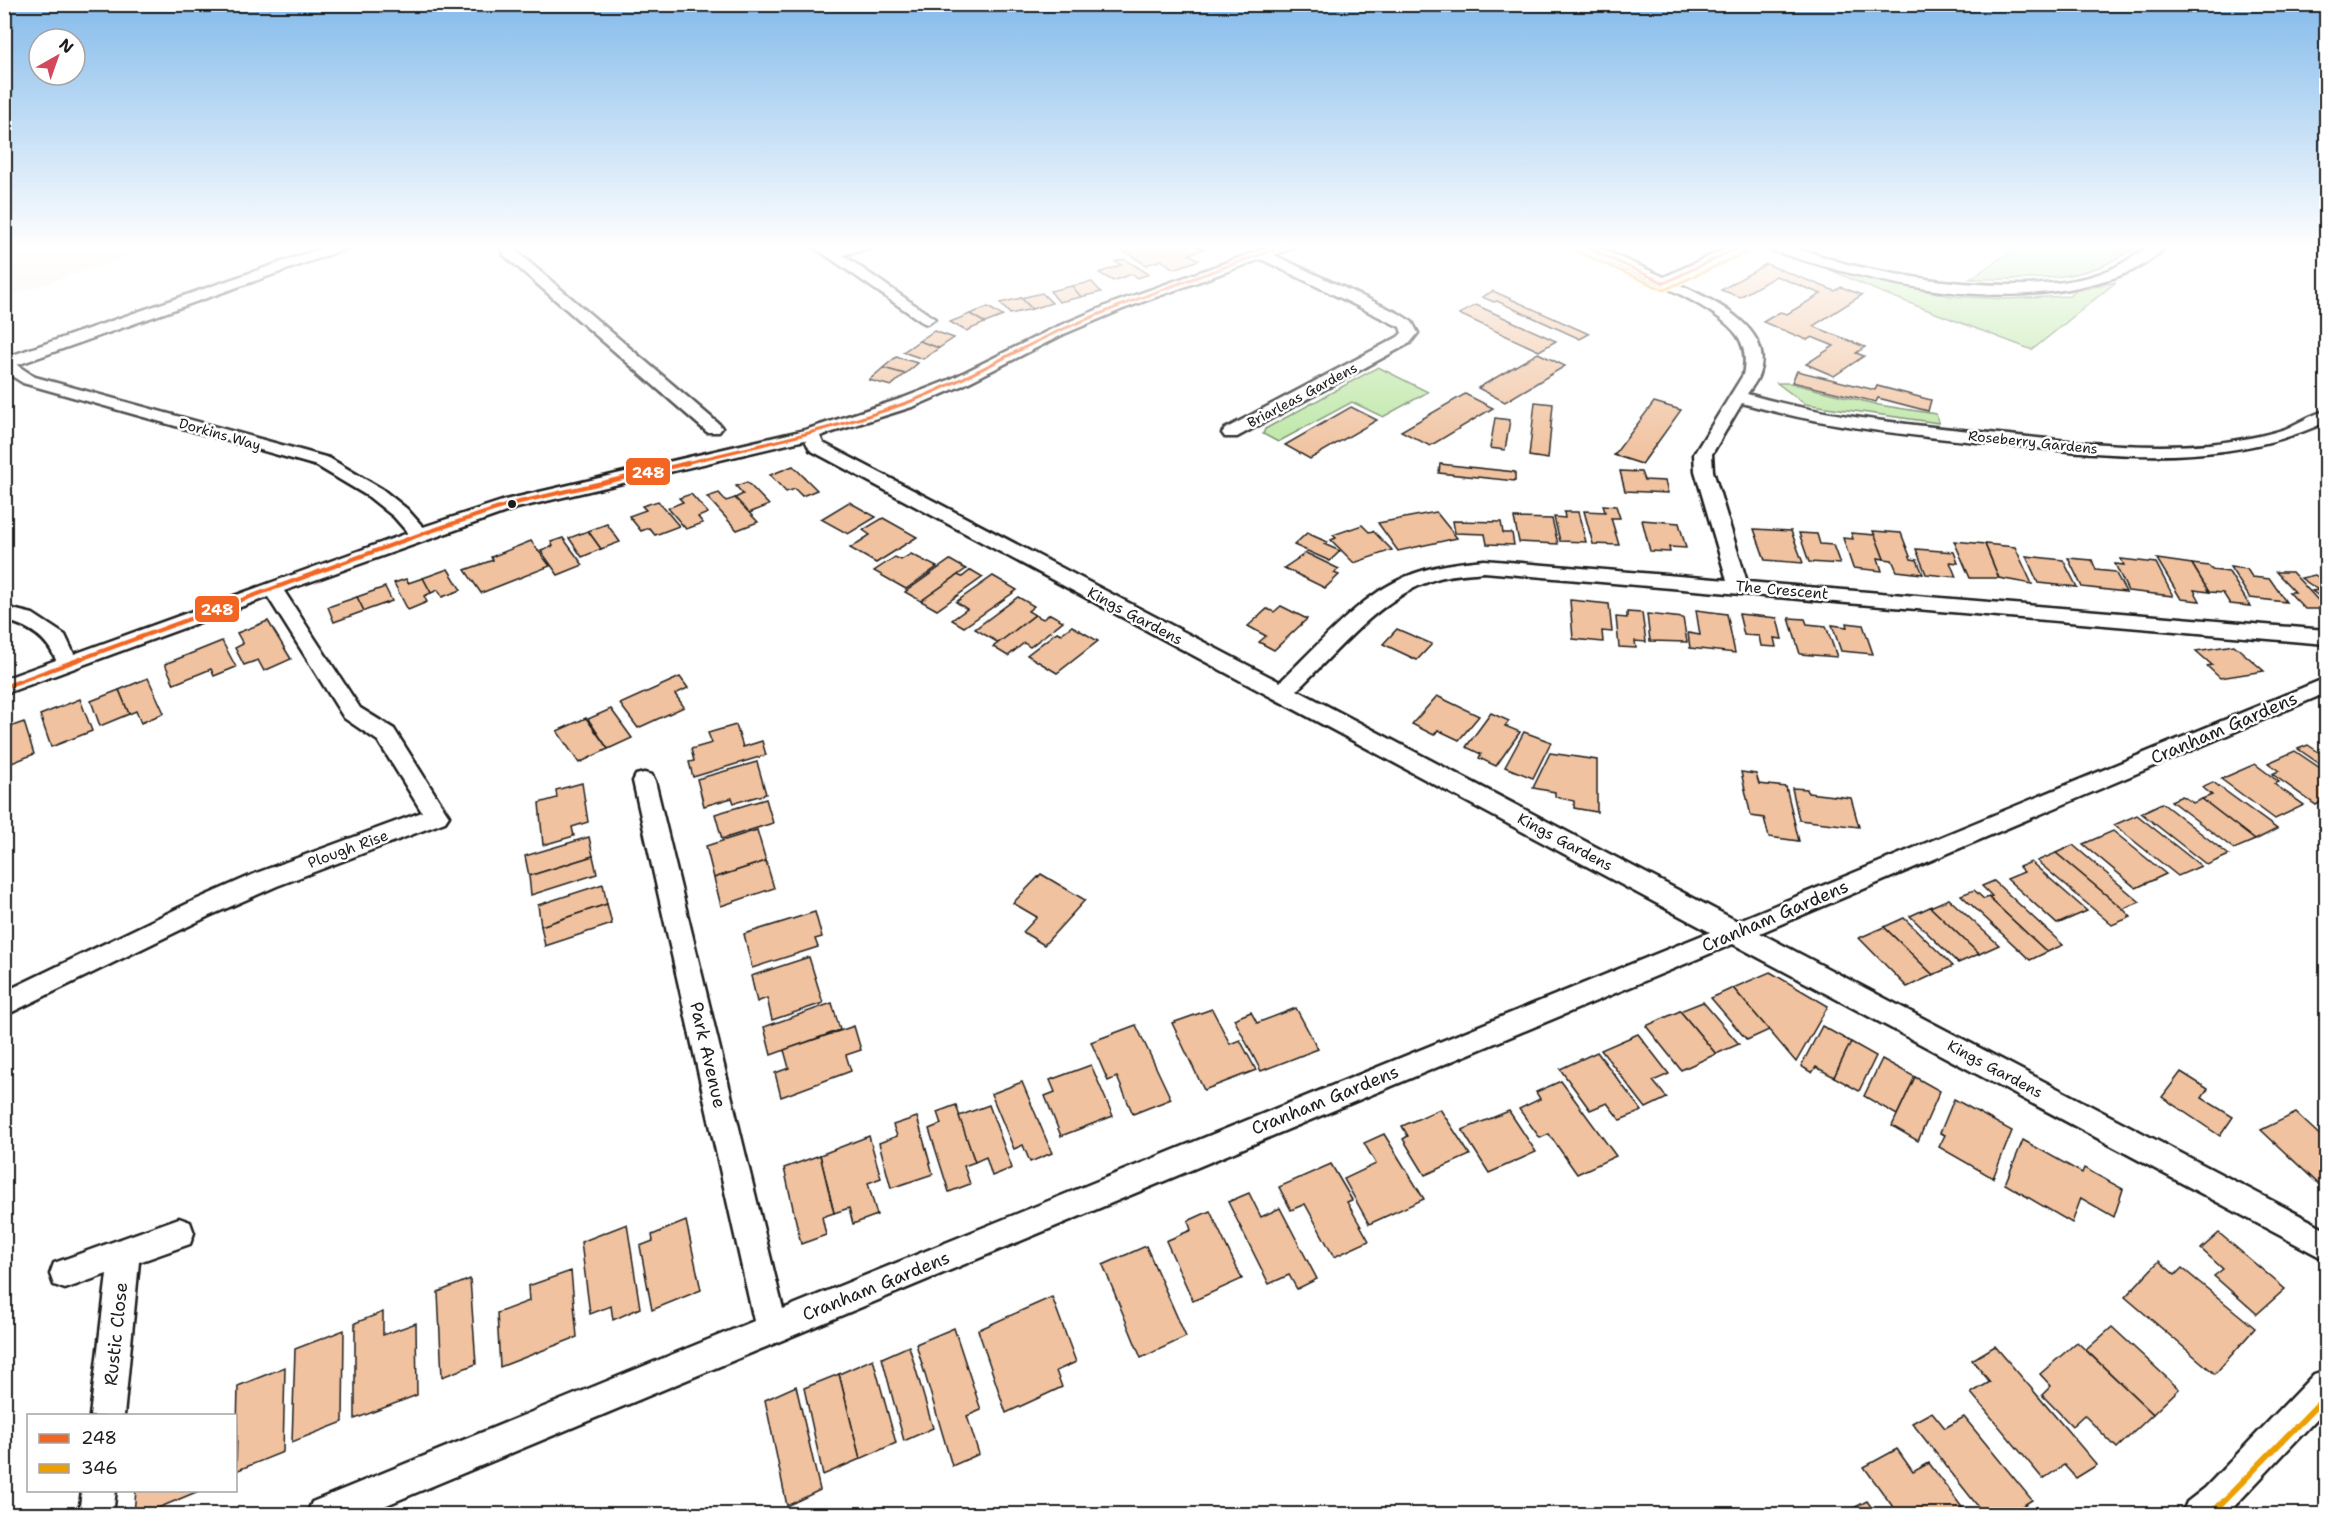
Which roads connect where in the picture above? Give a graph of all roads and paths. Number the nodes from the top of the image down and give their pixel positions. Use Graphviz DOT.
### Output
graph roads {
  1 [pos="140,316"];
  2 [pos="583,316"];
  3 [pos="921,316"];
  4 [pos="1095,316"];
  5 [pos="1393,316"];
  6 [pos="1727,316"];
  7 [pos="927,320"];
  8 [pos="4,364"];
  9 [pos="1738,397"];
  10 [pos="2326,416"];
  11 [pos="713,428"];
  12 [pos="1232,433"];
  13 [pos="810,434"];
  14 [pos="418,535"];
  15 [pos="1738,586"];
  16 [pos="273,590"];
  17 [pos="4,613"];
  18 [pos="2326,637"];
  19 [pos="68,665"];
  20 [pos="2326,685"];
  21 [pos="4,687"];
  22 [pos="1281,693"];
  23 [pos="644,781"];
  24 [pos="1736,932"];
  25 [pos="4,1005"];
  26 [pos="179,1233"];
  27 [pos="2326,1245"];
  28 [pos="125,1252"];
  29 [pos="65,1274"];
  30 [pos="772,1329"];
  31 [pos="2326,1386"];
  32 [pos="107,1414"];
  33 [pos="99,1492"];
  34 [pos="96,1515"];
  35 [pos="324,1515"];
  36 [pos="2199,1515"];
  1 -- 8 [label="street"];
  2 -- 11 [label="street"];
  3 -- 7 [label="street"];
  4 -- 13 [label="street"];
  5 -- 12 [label="street, Briarleas Gardens"];
  6 -- 9 [label="street"];
  8 -- 14 [label="street, Dorkins Way"];
  9 -- 10 [label="street, Roseberry Gardens"];
  9 -- 15 [label="street"];
  13 -- 14 [label="street"];
  13 -- 22 [label="street, Kings Gardens"];
  14 -- 16 [label="street"];
  15 -- 18 [label="street, The Crescent"];
  15 -- 22 [label="street, The Crescent"];
  16 -- 19 [label="street"];
  16 -- 25 [label="street, Plough Rise"];
  17 -- 19 [label="street"];
  19 -- 21 [label="street"];
  20 -- 24 [label="street, Cranham Gardens"];
  22 -- 24 [label="street, Kings Gardens"];
  23 -- 30 [label="street, Park Avenue"];
  24 -- 27 [label="street, Kings Gardens"];
  24 -- 30 [label="street, Cranham Gardens"];
  26 -- 28 [label="street"];
  28 -- 29 [label="street"];
  28 -- 32 [label="street, Rustic Close"];
  30 -- 35 [label="street, Cranham Gardens"];
  31 -- 36 [label="street"];
  33 -- 34 [label="street"];
}
